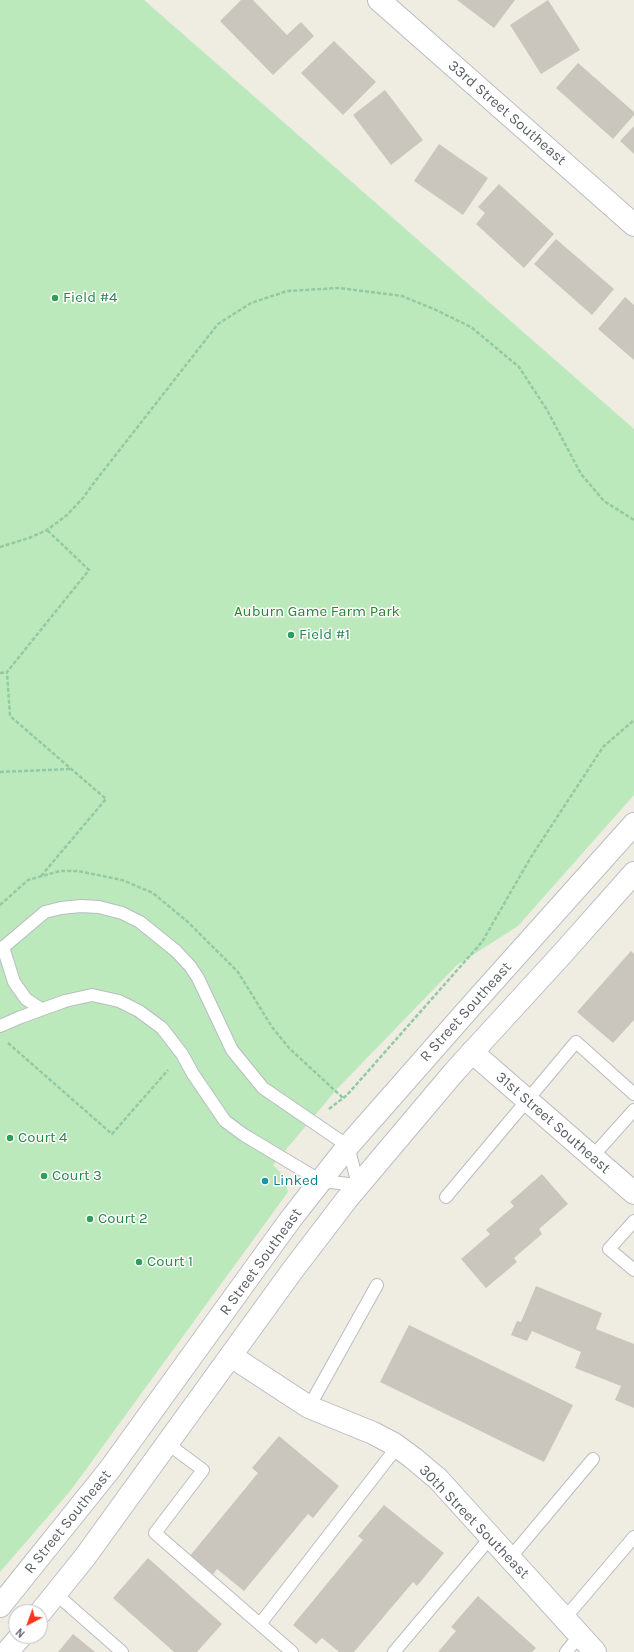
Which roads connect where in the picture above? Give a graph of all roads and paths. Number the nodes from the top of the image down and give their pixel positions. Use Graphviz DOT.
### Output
graph roads {
  1 [pos="380,0"];
  2 [pos="634,225"];
  3 [pos="634,520"];
  4 [pos="47,530"];
  5 [pos="0,547"];
  6 [pos="7,672"];
  7 [pos="0,673"];
  8 [pos="634,720"];
  9 [pos="71,769"];
  10 [pos="0,772"];
  11 [pos="634,824"];
  12 [pos="634,873"];
  13 [pos="41,876"];
  14 [pos="2,949"];
  15 [pos="41,1009"];
  16 [pos="0,1026"];
  17 [pos="6,1041"];
  18 [pos="472,1052"];
  19 [pos="182,1054"];
  20 [pos="634,1094"];
  21 [pos="527,1101"];
  22 [pos="634,1110"];
  23 [pos="327,1112"];
  24 [pos="348,1146"];
  25 [pos="592,1157"];
  26 [pos="321,1181"];
  27 [pos="358,1185"];
  28 [pos="634,1193"];
  29 [pos="446,1197"];
  30 [pos="634,1221"];
  31 [pos="634,1270"];
  32 [pos="377,1285"];
  33 [pos="231,1356"];
  34 [pos="309,1407"];
  35 [pos="168,1444"];
  36 [pos="397,1447"];
  37 [pos="594,1459"];
  38 [pos="491,1537"];
  39 [pos="634,1538"];
  40 [pos="510,1558"];
  41 [pos="56,1594"];
  42 [pos="48,1604"];
  43 [pos="0,1606"];
  44 [pos="565,1618"];
  45 [pos="260,1624"];
  46 [pos="580,1635"];
  47 [pos="14,1644"];
  48 [pos="7,1652"];
  49 [pos="122,1652"];
  50 [pos="292,1652"];
  51 [pos="394,1652"];
  52 [pos="566,1652"];
  53 [pos="595,1652"];
  1 -- 2 [label="street, 33rd Street Southeast"];
  3 -- 4 [label="path"];
  4 -- 5 [label="path"];
  4 -- 6 [label="path"];
  6 -- 7 [label="path"];
  6 -- 9 [label="path"];
  8 -- 23 [label="path"];
  9 -- 10 [label="path"];
  9 -- 13 [label="path"];
  11 -- 24 [label="street, R Street Southeast"];
  12 -- 18 [label="street, R Street Southeast"];
  14 -- 15 [label="lane"];
  14 -- 24 [label="lane"];
  15 -- 16 [label="lane"];
  15 -- 19 [label="lane"];
  17 -- 19 [label="path"];
  18 -- 21 [label="street, 31st Street Southeast"];
  18 -- 27 [label="street, R Street Southeast"];
  19 -- 26 [label="lane"];
  20 -- 21 [label="lane"];
  21 -- 25 [label="street, 31st Street Southeast"];
  21 -- 29 [label="lane"];
  22 -- 25 [label="lane"];
  24 -- 26 [label="street, R Street Southeast"];
  24 -- 27 [label="lane"];
  25 -- 28 [label="street, 31st Street Southeast"];
  26 -- 27 [label="lane"];
  26 -- 43 [label="street, R Street Southeast"];
  27 -- 33 [label="street, R Street Southeast"];
  30 -- 31 [label="lane"];
  32 -- 34 [label="lane"];
  33 -- 34 [label="street, 30th Street Southeast"];
  33 -- 35 [label="street, R Street Southeast"];
  34 -- 36 [label="street, 30th Street Southeast"];
  35 -- 41 [label="street, R Street Southeast"];
  35 -- 45 [label="lane"];
  36 -- 38 [label="street, 30th Street Southeast"];
  36 -- 45 [label="lane"];
  37 -- 40 [label="lane"];
  38 -- 40 [label="street, 30th Street Southeast"];
  38 -- 51 [label="lane"];
  39 -- 44 [label="lane"];
  40 -- 44 [label="street, 30th Street Southeast"];
  41 -- 42 [label="street, R Street Southeast"];
  41 -- 49 [label="lane"];
  44 -- 46 [label="street, 30th Street Southeast"];
  45 -- 50 [label="lane"];
  46 -- 52 [label="lane"];
  46 -- 53 [label="street, 30th Street Southeast"];
  47 -- 48 [label="street"];
}
